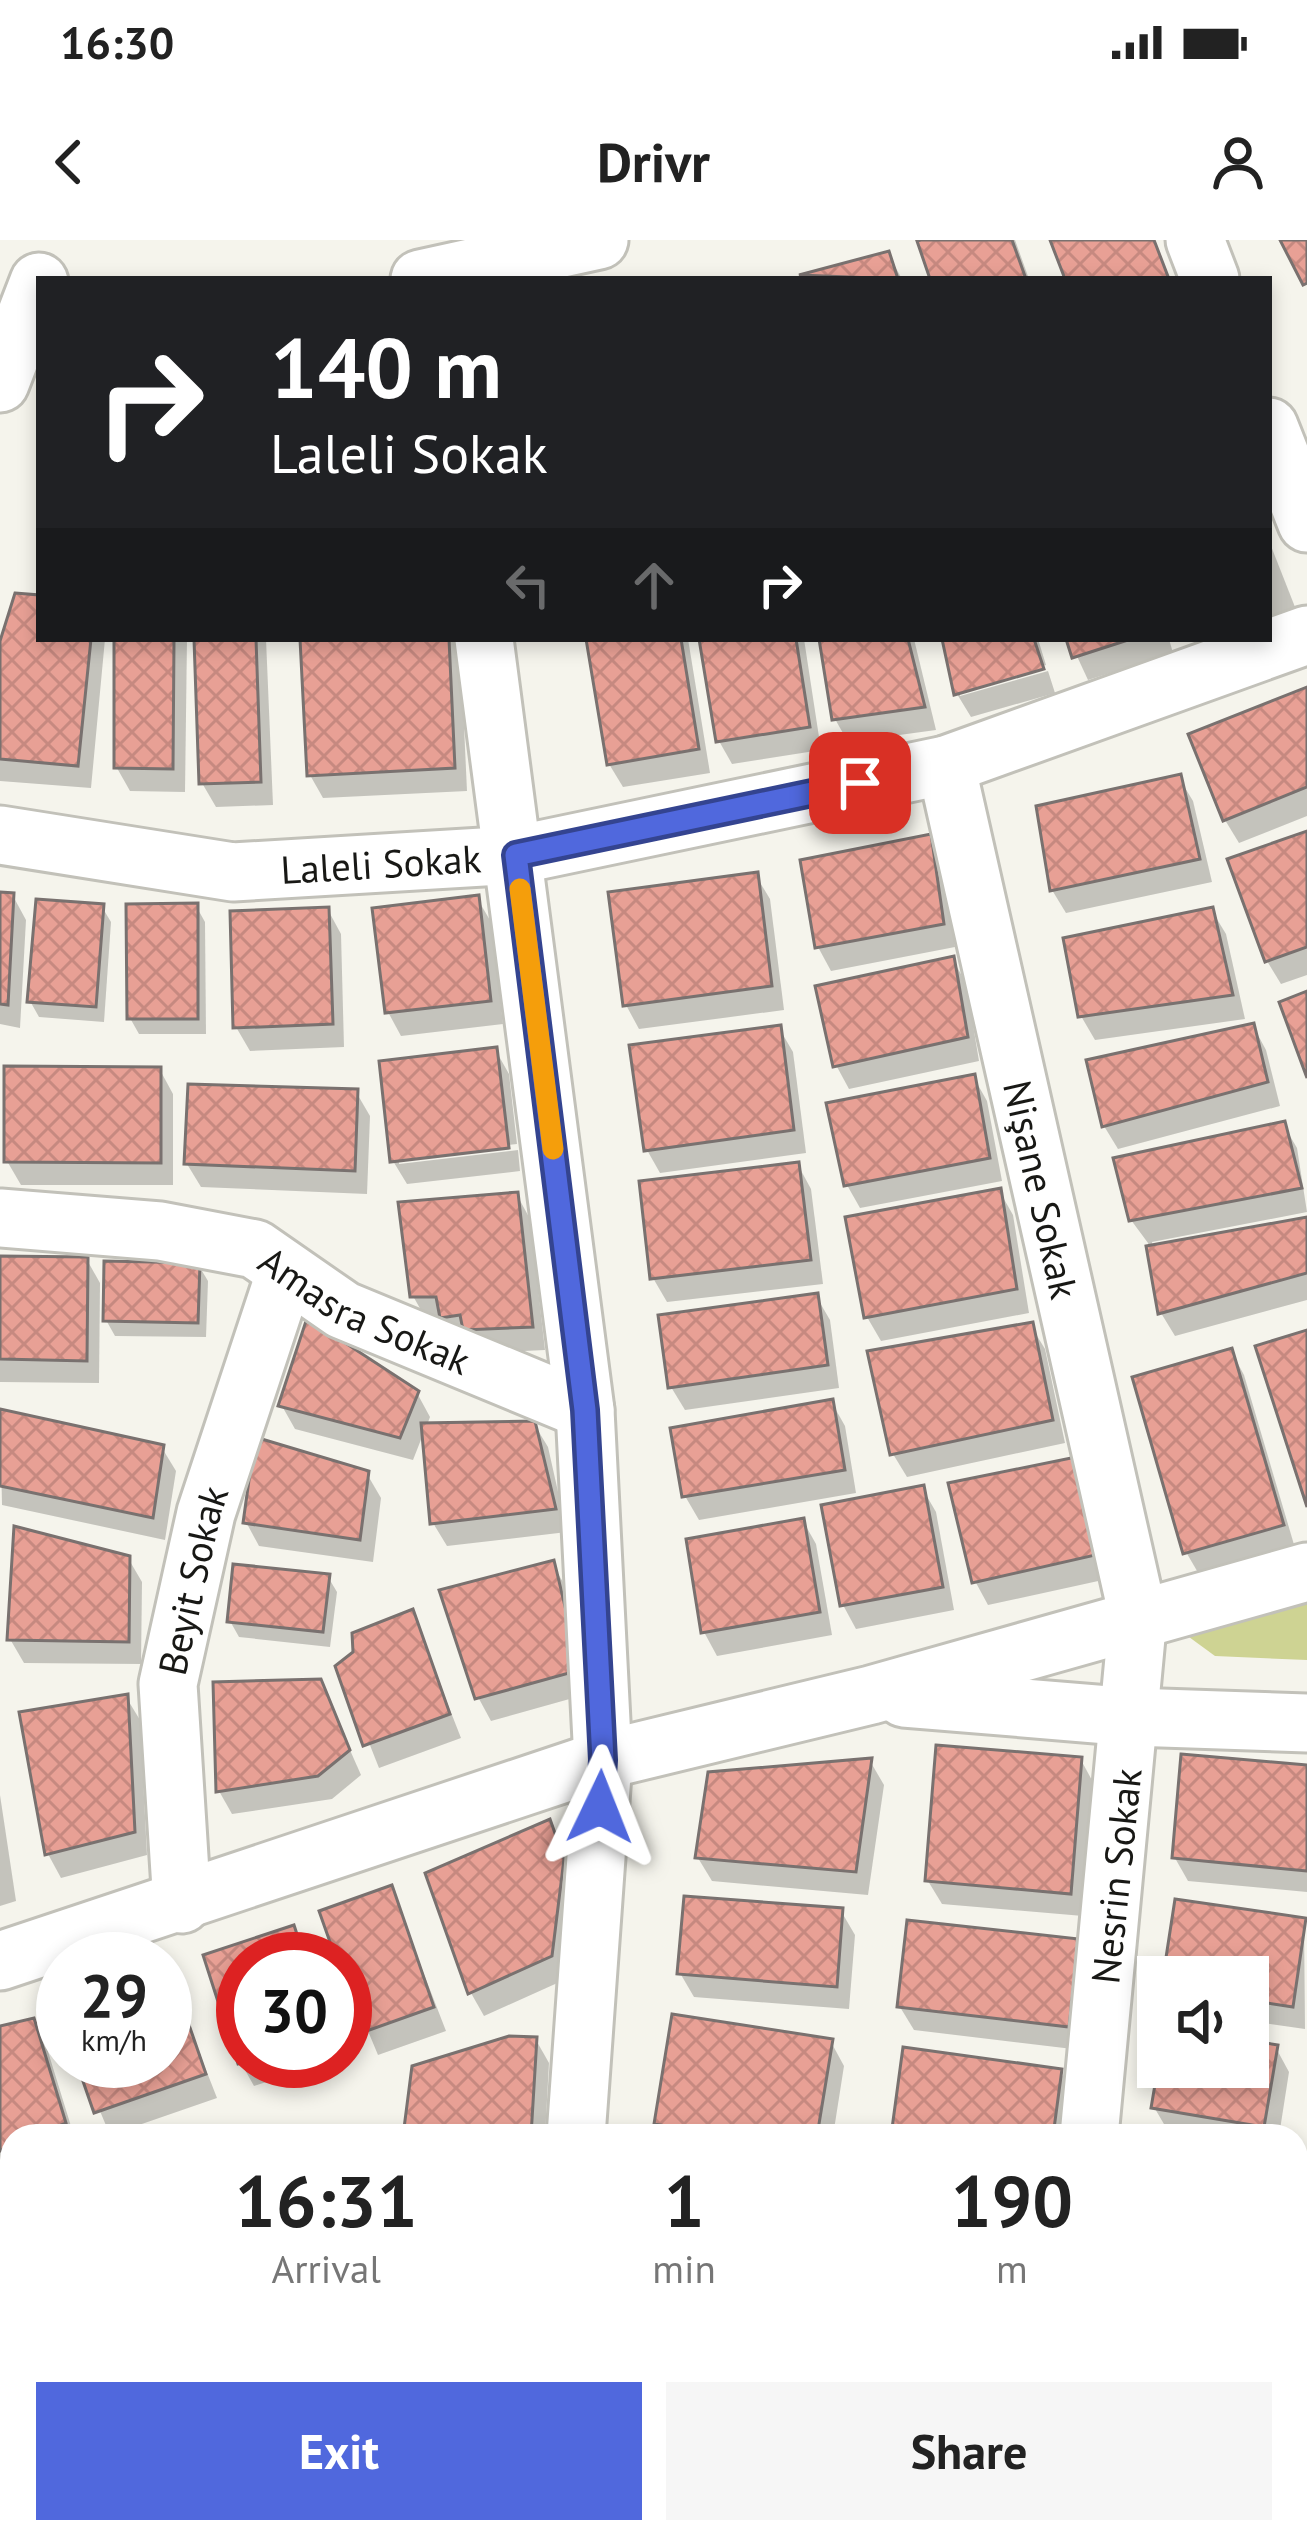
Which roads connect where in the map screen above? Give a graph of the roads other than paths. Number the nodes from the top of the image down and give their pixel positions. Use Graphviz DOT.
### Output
graph roads {
  1 [pos="61,240"];
  2 [pos="1195,240"];
  3 [pos="577,242"];
  4 [pos="38,276"];
  5 [pos="442,276"];
  6 [pos="1209,276"];
  7 [pos="30,288"];
  8 [pos="0,382"];
  9 [pos="1272,436"];
  10 [pos="1307,523"];
  11 [pos="1307,634"];
  12 [pos="484,642"];
  13 [pos="946,765"];
  14 [pos="0,835"];
  15 [pos="516,855"];
  16 [pos="0,1217"];
  17 [pos="286,1271"];
  18 [pos="585,1410"];
  19 [pos="1307,1572"];
  20 [pos="1138,1616"];
  21 [pos="871,1695"];
  22 [pos="1132,1717"];
  23 [pos="1307,1723"];
  24 [pos="603,1760"];
  25 [pos="182,1904"];
  26 [pos="0,1961"];
  27 [pos="577,2124"];
  28 [pos="1090,2124"];
  1 -- 4 [label="street"];
  2 -- 6 [label="street"];
  3 -- 5 [label="street"];
  7 -- 8 [label="street"];
  9 -- 10 [label="street"];
  11 -- 13 [label="street, Laleli Sokak"];
  12 -- 15 [label="street"];
  13 -- 15 [label="street, Laleli Sokak"];
  13 -- 20 [label="street, Nişane Sokak"];
  14 -- 15 [label="street, Laleli Sokak"];
  15 -- 18 [label="street"];
  16 -- 17 [label="street, Amasra Sokak"];
  17 -- 18 [label="street, Amasra Sokak"];
  17 -- 25 [label="street, Beyit Sokak"];
  18 -- 24 [label="street"];
  19 -- 20 [label="street"];
  20 -- 21 [label="street"];
  20 -- 22 [label="street, Nesrin Sokak"];
  21 -- 22 [label="street"];
  21 -- 24 [label="street"];
  22 -- 23 [label="street"];
  22 -- 28 [label="street, Nesrin Sokak"];
  24 -- 25 [label="street"];
  24 -- 27 [label="street"];
  25 -- 26 [label="street"];
}
